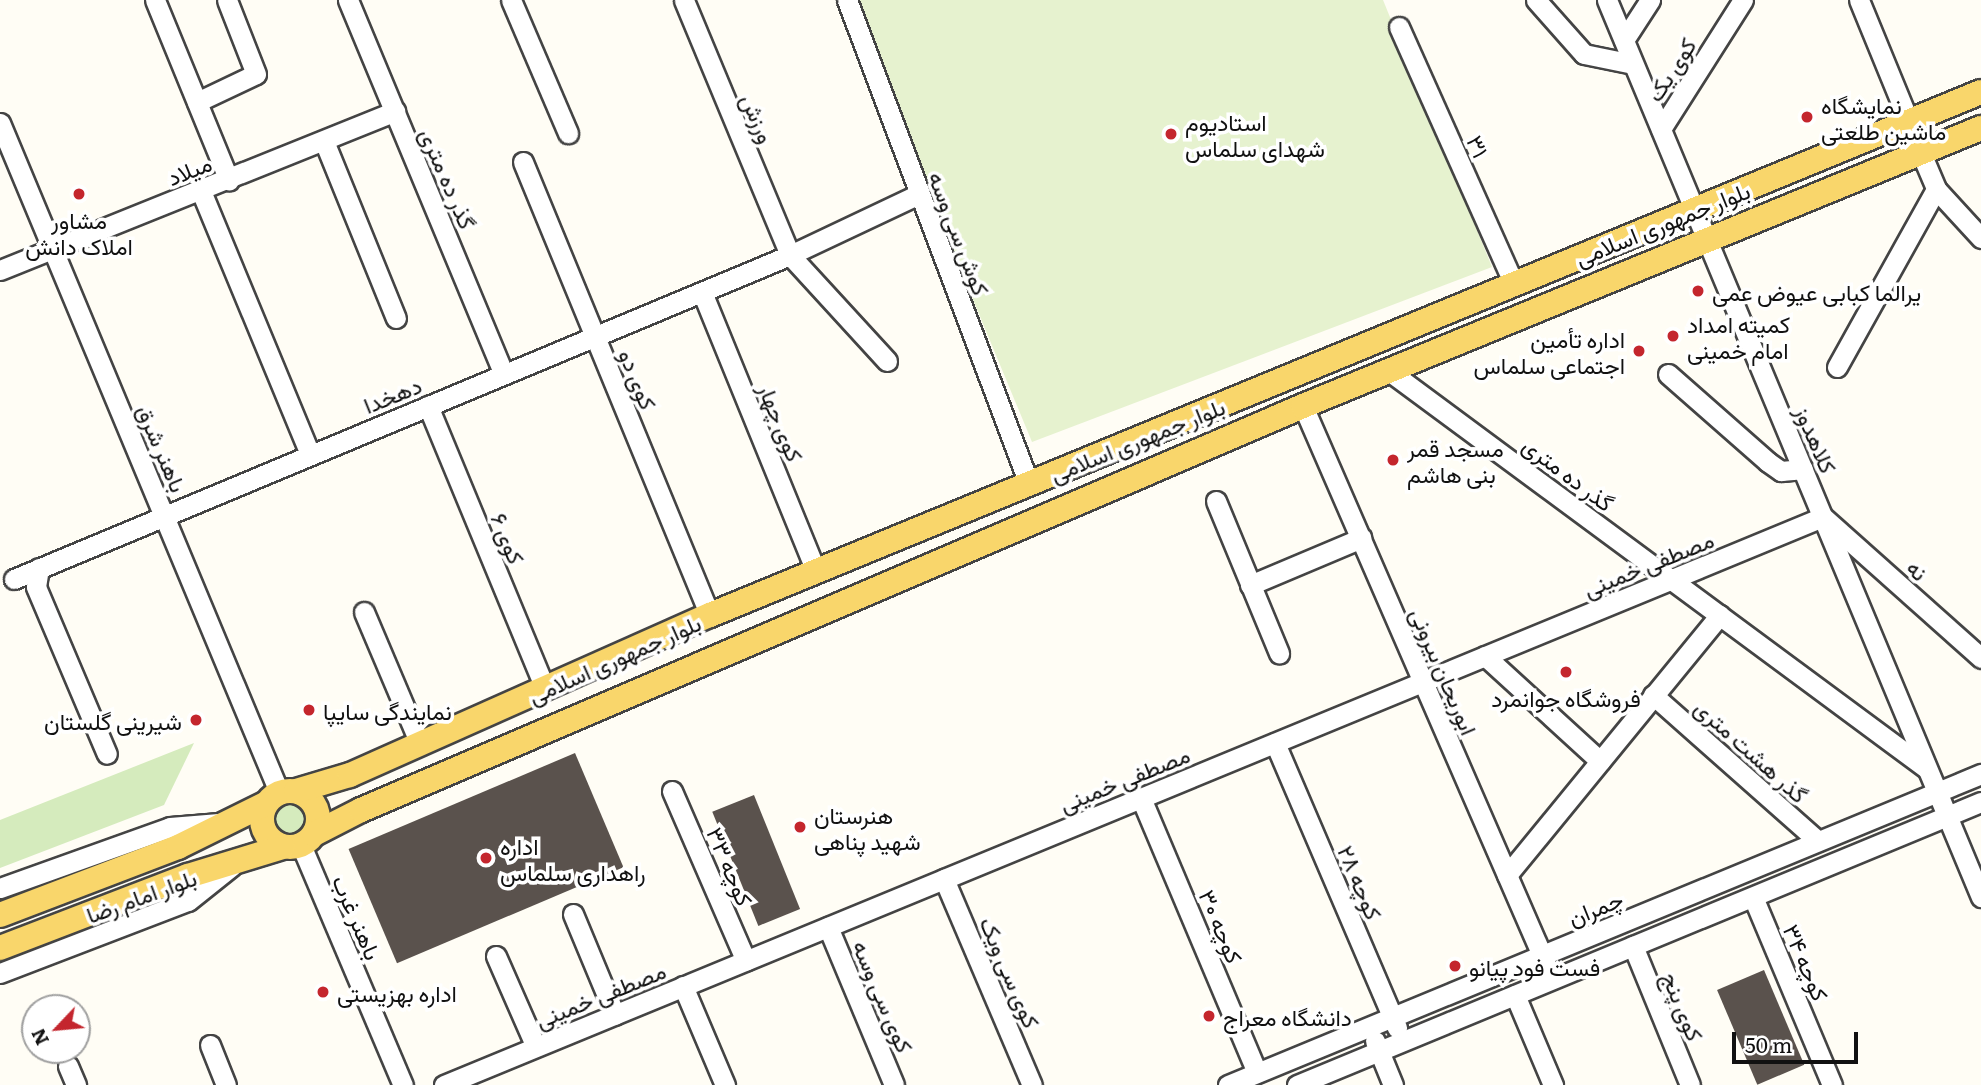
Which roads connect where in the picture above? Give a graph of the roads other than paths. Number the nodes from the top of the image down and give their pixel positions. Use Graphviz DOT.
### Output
graph roads {
  1 [pos="227,0"];
  2 [pos="348,0"];
  3 [pos="511,0"];
  4 [pos="684,0"];
  5 [pos="847,0"];
  6 [pos="1535,0"];
  7 [pos="1607,0"];
  8 [pos="1650,0"];
  9 [pos="1743,0"];
  10 [pos="1859,0"];
  11 [pos="162,2"];
  12 [pos="1399,27"];
  13 [pos="1624,40"];
  14 [pos="1633,64"];
  15 [pos="1981,92"];
  16 [pos="197,102"];
  17 [pos="395,111"];
  18 [pos="1909,122"];
  19 [pos="0,123"];
  20 [pos="1981,128"];
  21 [pos="1661,129"];
  22 [pos="568,133"];
  23 [pos="324,141"];
  24 [pos="1921,153"];
  25 [pos="523,162"];
  26 [pos="229,180"];
  27 [pos="1936,189"];
  28 [pos="201,191"];
  29 [pos="919,194"];
  30 [pos="1695,210"];
  31 [pos="1981,238"];
  32 [pos="1707,240"];
  33 [pos="53,249"];
  34 [pos="790,256"];
  35 [pos="0,270"];
  36 [pos="1514,284"];
  37 [pos="702,292"];
  38 [pos="396,318"];
  39 [pos="595,336"];
  40 [pos="887,361"];
  41 [pos="1837,367"];
  42 [pos="1390,371"];
  43 [pos="504,374"];
  44 [pos="1668,374"];
  45 [pos="428,405"];
  46 [pos="1303,406"];
  47 [pos="310,454"];
  48 [pos="1803,469"];
  49 [pos="1029,484"];
  50 [pos="1216,501"];
  51 [pos="164,515"];
  52 [pos="1823,517"];
  53 [pos="1361,538"];
  54 [pos="39,568"];
  55 [pos="816,571"];
  56 [pos="14,579"];
  57 [pos="1671,579"];
  58 [pos="1250,585"];
  59 [pos="364,612"];
  60 [pos="710,615"];
  61 [pos="1720,615"];
  62 [pos="1279,653"];
  63 [pos="1485,656"];
  64 [pos="1981,658"];
  65 [pos="1423,682"];
  66 [pos="545,689"];
  67 [pos="1653,695"];
  68 [pos="1275,743"];
  69 [pos="420,744"];
  70 [pos="107,754"];
  71 [pos="1600,761"];
  72 [pos="1928,770"];
  73 [pos="1981,774"];
  74 [pos="672,791"];
  75 [pos="1937,792"];
  76 [pos="280,796"];
  77 [pos="1141,798"];
  78 [pos="1976,810"];
  79 [pos="1947,816"];
  80 [pos="223,823"];
  81 [pos="1818,841"];
  82 [pos="299,842"];
  83 [pos="237,862"];
  84 [pos="1507,875"];
  85 [pos="944,879"];
  86 [pos="0,888"];
  87 [pos="1753,897"];
  88 [pos="1981,897"];
  89 [pos="573,914"];
  90 [pos="0,915"];
  91 [pos="828,927"];
  92 [pos="1633,946"];
  93 [pos="0,948"];
  94 [pos="1542,955"];
  95 [pos="496,956"];
  96 [pos="746,961"];
  97 [pos="0,973"];
  98 [pos="1552,980"];
  99 [pos="684,986"];
  100 [pos="1515,995"];
  101 [pos="615,1014"];
  102 [pos="1392,1017"];
  103 [pos="1369,1027"];
  104 [pos="1402,1041"];
  105 [pos="209,1045"];
  106 [pos="536,1047"];
  107 [pos="1379,1051"];
  108 [pos="68,1066"];
  109 [pos="1257,1073"];
  110 [pos="76,1085"];
  111 [pos="226,1085"];
  112 [pos="403,1085"];
  113 [pos="444,1085"];
  114 [pos="725,1085"];
  115 [pos="894,1085"];
  116 [pos="1032,1085"];
  117 [pos="1228,1085"];
  118 [pos="1297,1085"];
  119 [pos="1393,1085"];
  120 [pos="1553,1085"];
  121 [pos="1690,1085"];
  122 [pos="1832,1085"];
  1 -- 16 [label="street"];
  2 -- 17 [label="street, گذر ده متری"];
  3 -- 22 [label="street"];
  4 -- 34 [label="street, ورزش"];
  5 -- 29 [label="street, کوش سی وسه"];
  6 -- 14 [label="street"];
  7 -- 13 [label="street, کلاهدوز"];
  8 -- 13 [label="street"];
  9 -- 21 [label="street, کوی یک"];
  10 -- 18 [label="street"];
  11 -- 16 [label="street"];
  12 -- 36 [label="street, ۳۱"];
  13 -- 14 [label="street, کلاهدوز"];
  14 -- 21 [label="street, کلاهدوز"];
  15 -- 18 [label="main road, بلوار جمهوری اسلامی"];
  16 -- 26 [label="street"];
  17 -- 23 [label="street, میلاد"];
  17 -- 43 [label="street, گذر ده متری"];
  18 -- 30 [label="main road, بلوار جمهوری اسلامی"];
  19 -- 33 [label="street, باهنر شرق"];
  20 -- 24 [label="main road, بلوار جمهوری اسلامی"];
  21 -- 30 [label="street, کلاهدوز"];
  23 -- 26 [label="street, میلاد"];
  23 -- 38 [label="street"];
  24 -- 27 [label="street"];
  24 -- 32 [label="main road, بلوار جمهوری اسلامی"];
  25 -- 39 [label="street, کوی دو"];
  26 -- 28 [label="street, میلاد"];
  27 -- 31 [label="street"];
  27 -- 41 [label="street"];
  28 -- 33 [label="street, میلاد"];
  28 -- 47 [label="street"];
  29 -- 34 [label="street"];
  29 -- 49 [label="street, کوش سی وسه"];
  30 -- 32 [label="street, کلاهدوز"];
  30 -- 36 [label="main road, بلوار جمهوری اسلامی"];
  32 -- 42 [label="main road, بلوار جمهوری اسلامی"];
  32 -- 48 [label="street, کلاهدوز"];
  33 -- 35 [label="street, میلاد"];
  33 -- 51 [label="street, باهنر شرق"];
  34 -- 37 [label="street, دهخدا"];
  34 -- 40 [label="street"];
  36 -- 49 [label="main road, بلوار جمهوری اسلامی"];
  37 -- 39 [label="street, دهخدا"];
  37 -- 55 [label="street, کوی چهار"];
  39 -- 43 [label="street, دهخدا"];
  39 -- 60 [label="street, کوی دو"];
  42 -- 46 [label="main road, بلوار جمهوری اسلامی"];
  42 -- 57 [label="street, گذر ده متری"];
  43 -- 45 [label="street, دهخدا"];
  44 -- 48 [label="street"];
  45 -- 47 [label="street, دهخدا"];
  45 -- 66 [label="street, کوی ۶"];
  46 -- 53 [label="street, ابوریحان بیرونی"];
  46 -- 82 [label="main road, بلوار جمهوری اسلامی"];
  47 -- 51 [label="street, دهخدا"];
  48 -- 52 [label="street, کلاهدوز"];
  49 -- 55 [label="main road, بلوار جمهوری اسلامی"];
  50 -- 58 [label="street"];
  51 -- 54 [label="street, دهخدا"];
  51 -- 76 [label="street, باهنر شرق"];
  52 -- 57 [label="street, مصطفی خمینی"];
  52 -- 64 [label="street, نه"];
  52 -- 72 [label="street, کلاهدوز"];
  53 -- 58 [label="street"];
  53 -- 65 [label="street, ابوریحان بیرونی"];
  54 -- 56 [label="street, دهخدا"];
  54 -- 70 [label="street"];
  55 -- 60 [label="main road, بلوار جمهوری اسلامی"];
  57 -- 61 [label="street, گذر ده متری"];
  57 -- 63 [label="street, مصطفی خمینی"];
  58 -- 62 [label="street"];
  59 -- 69 [label="street"];
  60 -- 66 [label="main road, بلوار جمهوری اسلامی"];
  61 -- 67 [label="street"];
  61 -- 72 [label="street, گذر ده متری"];
  63 -- 65 [label="street, مصطفی خمینی"];
  63 -- 71 [label="street"];
  65 -- 68 [label="street, مصطفی خمینی"];
  65 -- 84 [label="street, ابوریحان بیرونی"];
  66 -- 69 [label="main road, بلوار جمهوری اسلامی"];
  67 -- 71 [label="street"];
  67 -- 81 [label="street, گذر هشت متری"];
  68 -- 77 [label="street, مصطفی خمینی"];
  68 -- 102 [label="street, کوچه ۲۸"];
  69 -- 76 [label="main road, بلوار جمهوری اسلامی"];
  71 -- 84 [label="street"];
  72 -- 75 [label="street, کلاهدوز"];
  73 -- 75 [label="street, چمران"];
  74 -- 96 [label="street, کوچه ۳۳"];
  75 -- 79 [label="street, کلاهدوز"];
  75 -- 81 [label="street, چمران"];
  76 -- 80 [label="main road, بلوار امام رضا"];
  76 -- 82 [label="main road"];
  76 -- 82 [label="main road"];
  77 -- 85 [label="street, مصطفی خمینی"];
  77 -- 109 [label="street, کوچه ۳۰"];
  78 -- 79 [label="street"];
  79 -- 87 [label="street"];
  79 -- 88 [label="street, کلاهدوز"];
  80 -- 86 [label="street"];
  80 -- 90 [label="main road, بلوار امام رضا"];
  81 -- 94 [label="street, چمران"];
  82 -- 83 [label="main road, بلوار امام رضا"];
  82 -- 112 [label="street, باهنر غرب"];
  83 -- 93 [label="main road, بلوار امام رضا"];
  83 -- 97 [label="street"];
  84 -- 94 [label="street, ابوریحان بیرونی"];
  85 -- 91 [label="street, مصطفی خمینی"];
  85 -- 116 [label="street, کوی سی ویک"];
  87 -- 92 [label="street"];
  87 -- 122 [label="street, کوچه ۳۴"];
  89 -- 101 [label="street"];
  91 -- 96 [label="street, مصطفی خمینی"];
  91 -- 115 [label="street, کوی سی وسه"];
  92 -- 98 [label="street"];
  92 -- 121 [label="street, کوی پنج"];
  94 -- 98 [label="street, ابوریحان بیرونی"];
  94 -- 102 [label="street, چمران"];
  95 -- 106 [label="street"];
  96 -- 99 [label="street, مصطفی خمینی"];
  98 -- 100 [label="street"];
  99 -- 101 [label="street, مصطفی خمینی"];
  99 -- 114 [label="street"];
  100 -- 104 [label="street"];
  100 -- 120 [label="street"];
  101 -- 106 [label="street, مصطفی خمینی"];
  102 -- 103 [label="street, چمران"];
  102 -- 104 [label="street, کوچه ۲۸"];
  103 -- 107 [label="street"];
  103 -- 109 [label="street, چمران"];
  104 -- 107 [label="street"];
  105 -- 111 [label="street"];
  106 -- 113 [label="street, مصطفی خمینی"];
  107 -- 118 [label="street"];
  107 -- 119 [label="street"];
  108 -- 110 [label="street"];
  109 -- 117 [label="street, چمران"];
}
